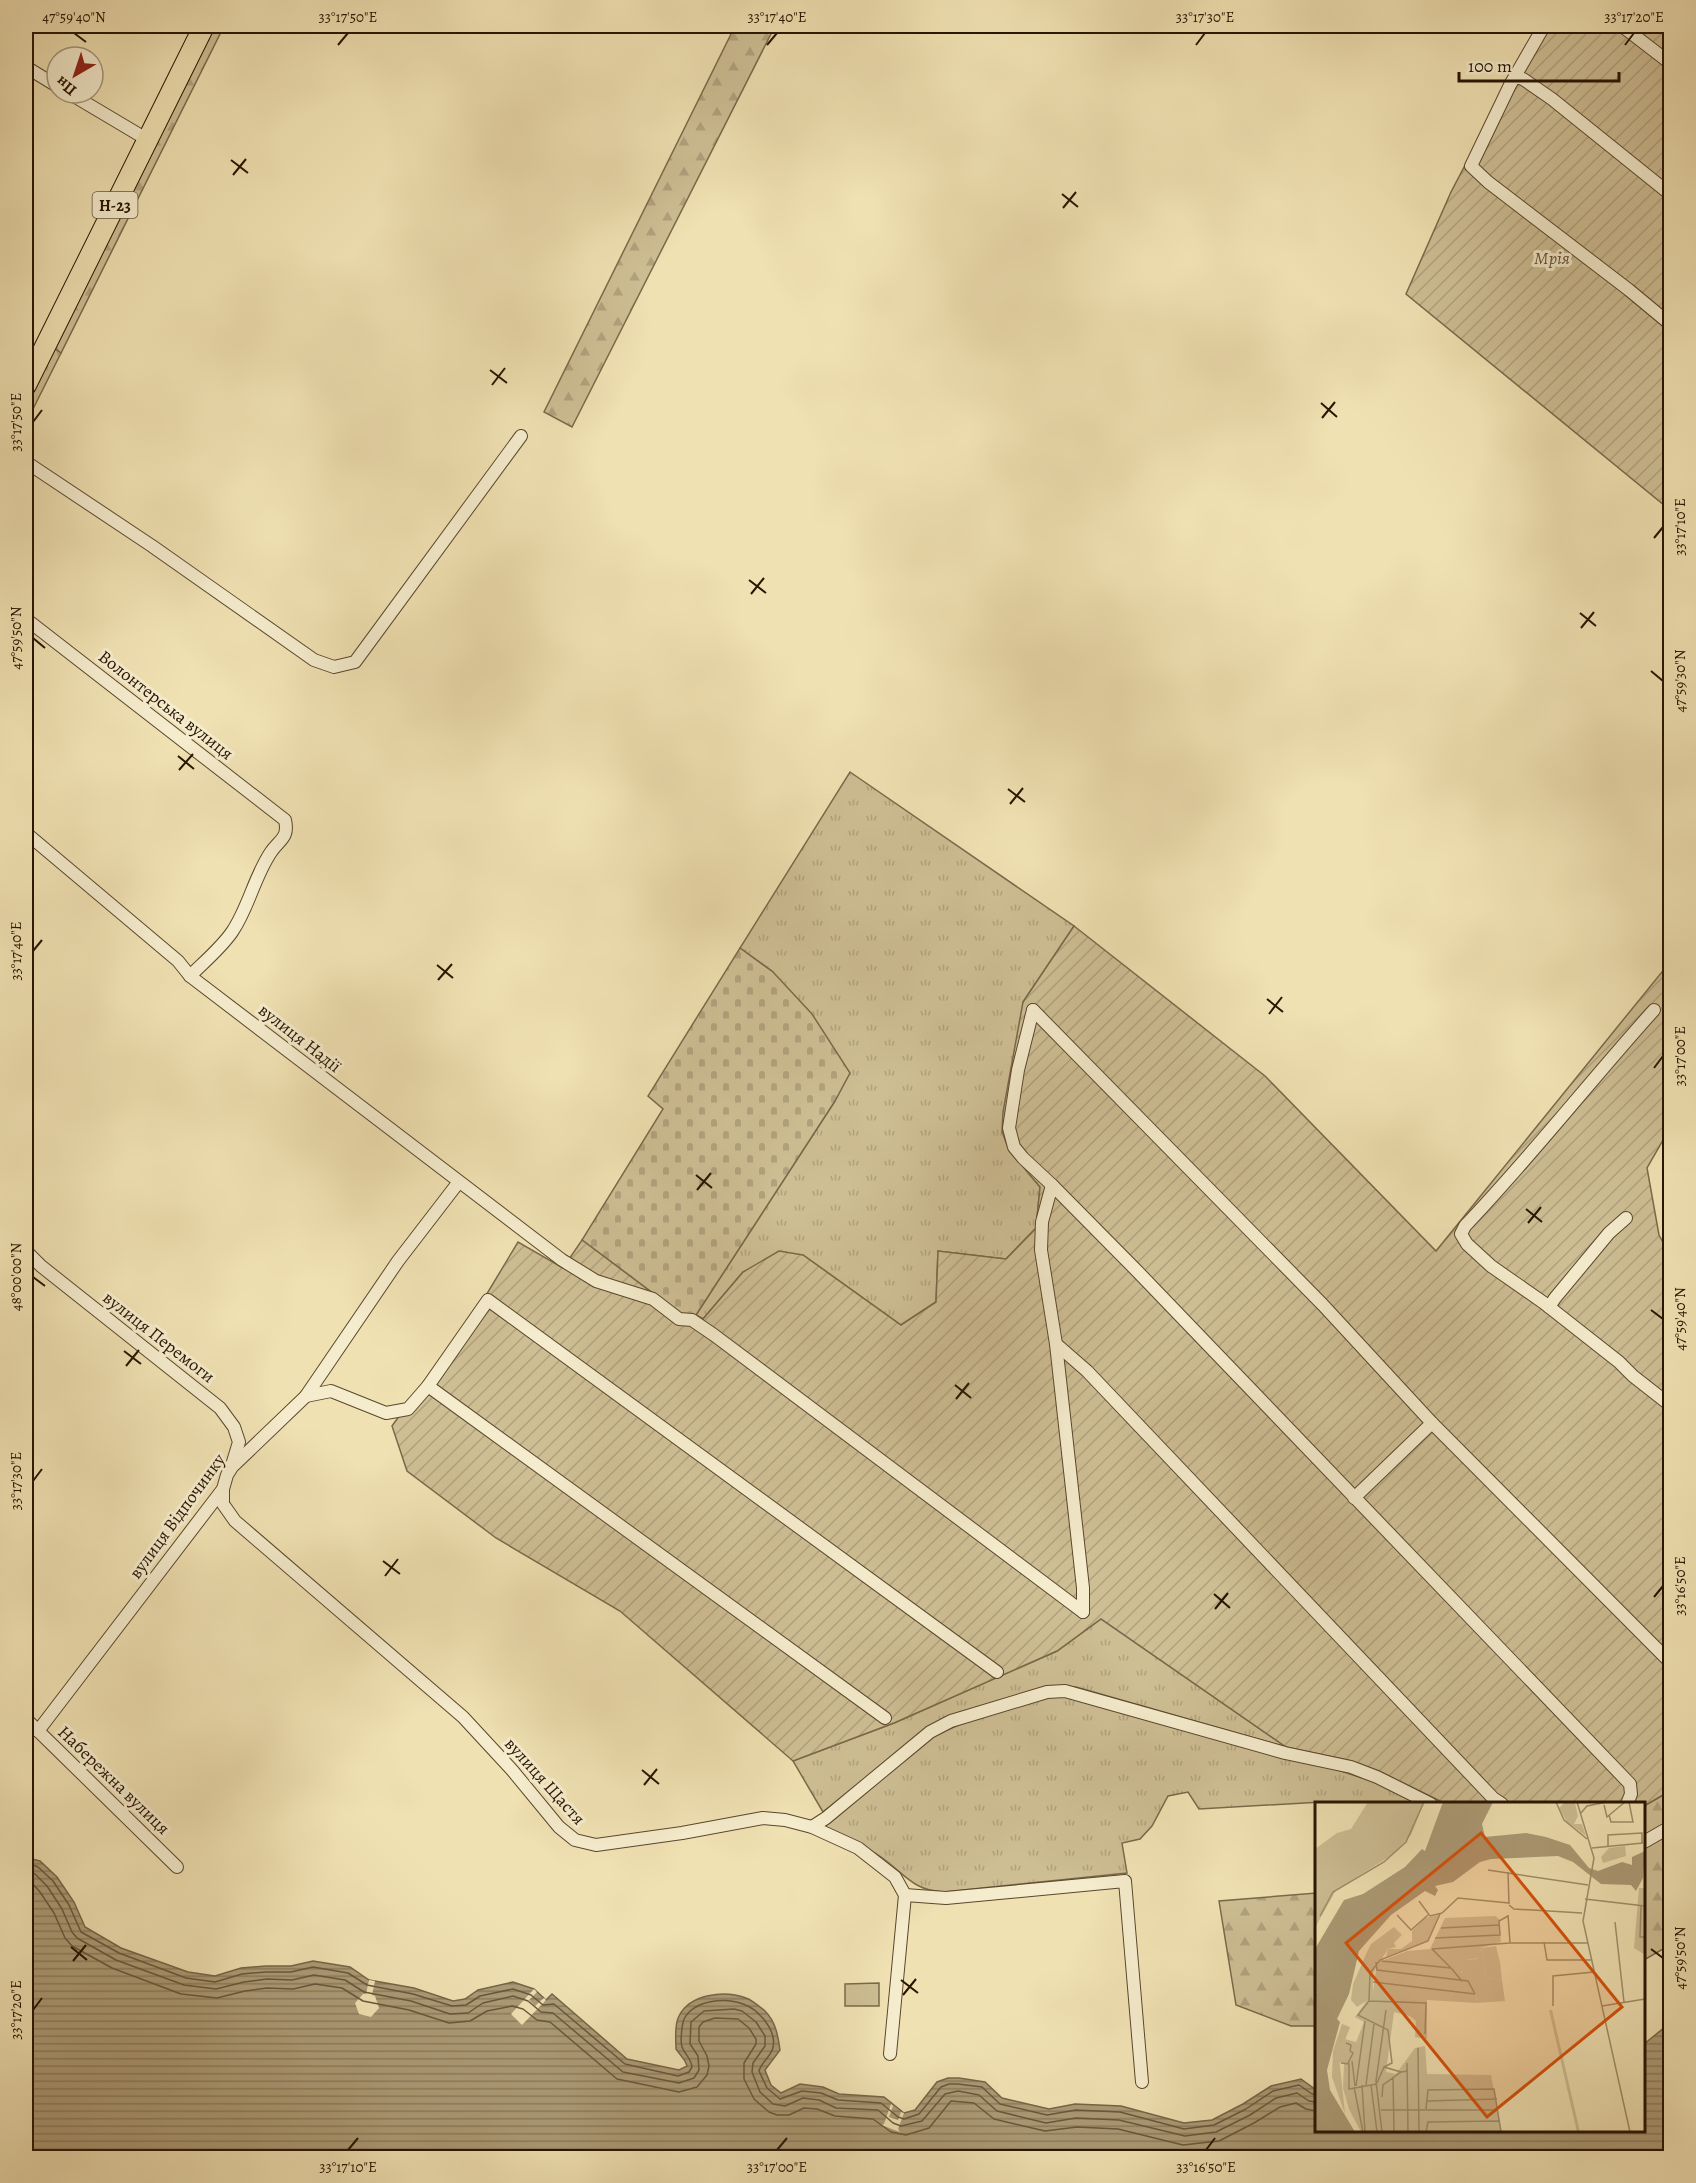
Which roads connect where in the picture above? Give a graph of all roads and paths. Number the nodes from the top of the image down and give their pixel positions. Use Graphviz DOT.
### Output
graph roads {
  1 [pos="204,26"];
  2 [pos="1544,26"];
  3 [pos="1622,26"];
  4 [pos="1671,63"];
  5 [pos="26,68"];
  6 [pos="1515,77"];
  7 [pos="45,79"];
  8 [pos="89,105"];
  9 [pos="148,140"];
  10 [pos="1671,194"];
  11 [pos="1671,324"];
  12 [pos="26,385"];
  13 [pos="521,436"];
  14 [pos="26,462"];
  15 [pos="26,619"];
  16 [pos="26,833"];
  17 [pos="190,976"];
  18 [pos="1654,1010"];
  19 [pos="458,1183"];
  20 [pos="1052,1185"];
  21 [pos="1626,1218"];
  22 [pos="26,1251"];
  23 [pos="1549,1307"];
  24 [pos="1056,1344"];
  25 [pos="428,1386"];
  26 [pos="306,1396"];
  27 [pos="1671,1405"];
  28 [pos="1432,1423"];
  29 [pos="232,1467"];
  30 [pos="222,1489"];
  31 [pos="1354,1498"];
  32 [pos="1671,1662"];
  33 [pos="997,1672"];
  34 [pos="885,1718"];
  35 [pos="26,1719"];
  36 [pos="38,1731"];
  37 [pos="1429,1802"];
  38 [pos="1501,1802"];
  39 [pos="1627,1802"];
  40 [pos="812,1827"];
  41 [pos="1671,1827"];
  42 [pos="1645,1841"];
  43 [pos="177,1867"];
  44 [pos="905,1895"];
  45 [pos="890,2054"];
  46 [pos="1142,2082"];
  1 -- 9 [label="main road, Н-23"];
  2 -- 6 [label="street"];
  3 -- 4 [label="street"];
  5 -- 7 [label="street"];
  6 -- 10 [label="street"];
  6 -- 11 [label="street"];
  8 -- 9 [label="street"];
  9 -- 12 [label="main road, Н-23"];
  13 -- 14 [label="street"];
  15 -- 17 [label="street, Волонтерська вулиця"];
  16 -- 17 [label="street, вулиця Надії"];
  17 -- 19 [label="street, вулиця Надії"];
  18 -- 23 [label="street"];
  19 -- 24 [label="street, вулиця Надії"];
  19 -- 26 [label="street, вулиця Відпочинку"];
  20 -- 24 [label="street"];
  20 -- 28 [label="street"];
  20 -- 31 [label="street"];
  21 -- 23 [label="street"];
  22 -- 29 [label="street, вулиця Перемоги"];
  23 -- 27 [label="street"];
  24 -- 38 [label="street"];
  25 -- 26 [label="street"];
  25 -- 33 [label="street"];
  25 -- 34 [label="street"];
  26 -- 29 [label="street, вулиця Відпочинку"];
  28 -- 31 [label="street"];
  28 -- 32 [label="street"];
  29 -- 30 [label="street, вулиця Відпочинку"];
  30 -- 36 [label="street, вулиця Відпочинку"];
  30 -- 40 [label="street, вулиця Щастя"];
  31 -- 39 [label="street"];
  35 -- 36 [label="street, Набережна вулиця"];
  36 -- 43 [label="street, Набережна вулиця"];
  37 -- 40 [label="street"];
  40 -- 44 [label="street, вулиця Щастя"];
  41 -- 42 [label="street"];
  44 -- 45 [label="street"];
  44 -- 46 [label="street"];
}
